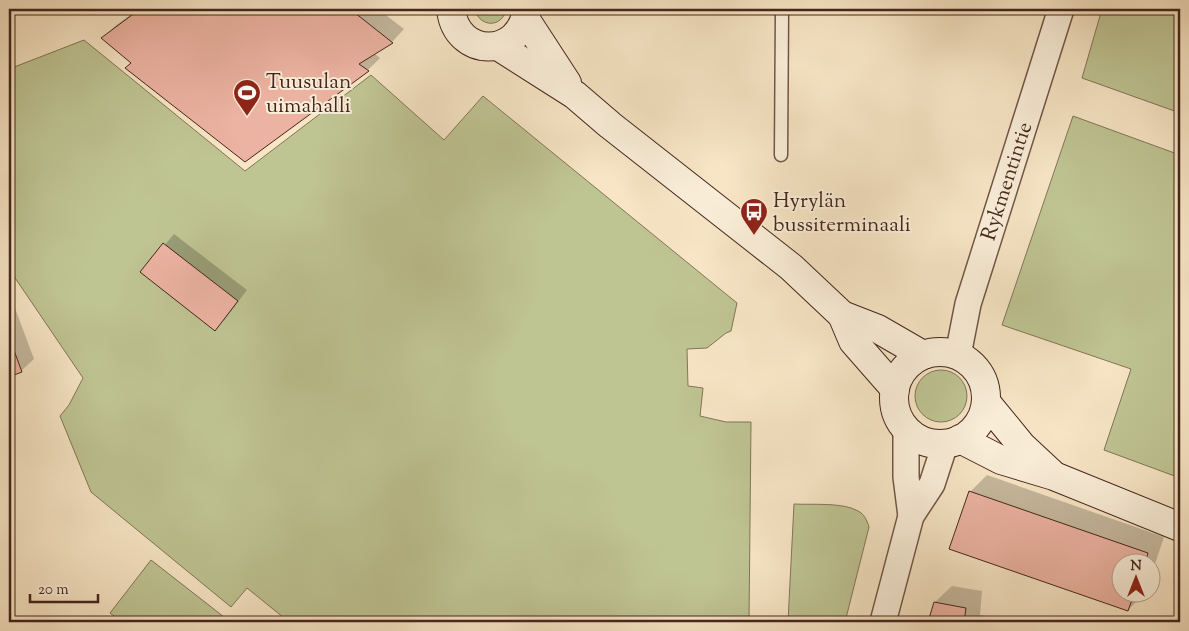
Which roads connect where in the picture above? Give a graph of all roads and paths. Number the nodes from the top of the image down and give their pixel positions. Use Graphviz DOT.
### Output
graph roads {
  1 [pos="450,9"];
  2 [pos="782,9"];
  3 [pos="1061,9"];
  4 [pos="527,14"];
  5 [pos="498,46"];
  6 [pos="575,95"];
  7 [pos="781,155"];
  8 [pos="842,315"];
  9 [pos="923,355"];
  10 [pos="958,355"];
  11 [pos="895,389"];
  12 [pos="986,402"];
  13 [pos="906,428"];
  14 [pos="953,442"];
  15 [pos="1054,476"];
  16 [pos="911,516"];
  17 [pos="1180,527"];
  18 [pos="884,622"];
  1 -- 5 [label="street"];
  2 -- 7 [label="lane"];
  3 -- 10 [label="street, Rykmentintie"];
  4 -- 5 [label="street"];
  4 -- 6 [label="street"];
  5 -- 6 [label="street"];
  6 -- 8 [label="street"];
  8 -- 9 [label="street"];
  8 -- 11 [label="street"];
  9 -- 10 [label="street"];
  9 -- 11 [label="street"];
  10 -- 12 [label="street"];
  11 -- 13 [label="street"];
  12 -- 14 [label="street"];
  12 -- 15 [label="street"];
  13 -- 14 [label="street"];
  13 -- 16 [label="street"];
  14 -- 15 [label="street"];
  14 -- 16 [label="street"];
  15 -- 17 [label="street"];
  16 -- 18 [label="street"];
}
